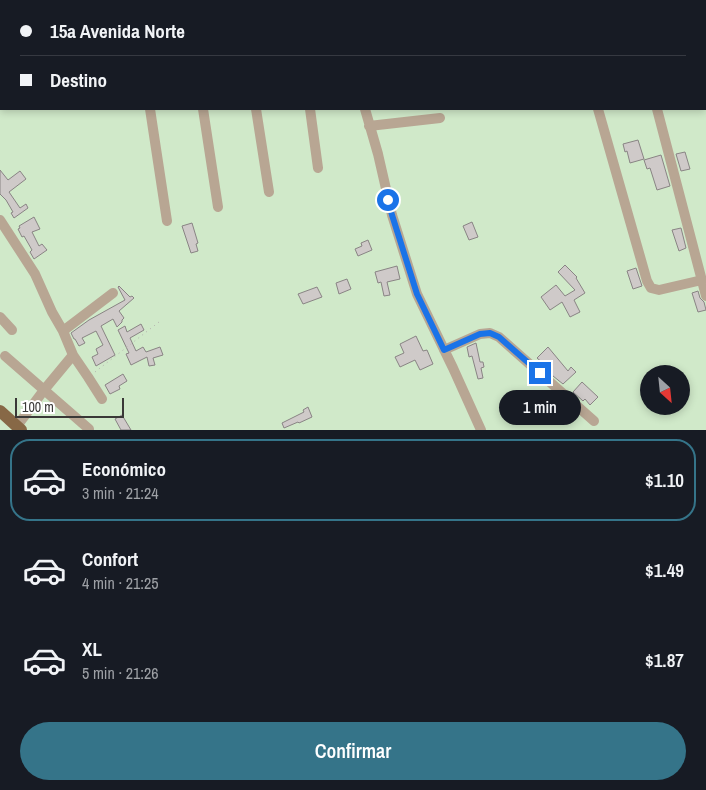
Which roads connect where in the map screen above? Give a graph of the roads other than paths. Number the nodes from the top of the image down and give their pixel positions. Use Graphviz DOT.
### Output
graph roads {
  1 [pos="150,110"];
  2 [pos="203,110"];
  3 [pos="256,110"];
  4 [pos="310,110"];
  5 [pos="365,110"];
  6 [pos="598,110"];
  7 [pos="657,110"];
  8 [pos="440,118"];
  9 [pos="369,126"];
  10 [pos="318,168"];
  11 [pos="269,192"];
  12 [pos="218,207"];
  13 [pos="0,220"];
  14 [pos="167,221"];
  15 [pos="702,280"];
  16 [pos="112,293"];
  17 [pos="706,296"];
  18 [pos="0,317"];
  19 [pos="12,330"];
  20 [pos="63,331"];
  21 [pos="444,350"];
  22 [pos="74,355"];
  23 [pos="5,356"];
  24 [pos="44,390"];
  25 [pos="102,399"];
  26 [pos="0,411"];
  27 [pos="594,421"];
  28 [pos="19,428"];
  29 [pos="89,429"];
  30 [pos="481,430"];
  1 -- 14 [label="street"];
  2 -- 12 [label="street"];
  3 -- 11 [label="street"];
  4 -- 10 [label="street"];
  5 -- 9 [label="street"];
  6 -- 15 [label="street"];
  7 -- 15 [label="street"];
  8 -- 9 [label="street"];
  9 -- 21 [label="street"];
  13 -- 20 [label="street"];
  15 -- 17 [label="street"];
  16 -- 20 [label="street"];
  18 -- 19 [label="street"];
  20 -- 22 [label="street"];
  21 -- 27 [label="street"];
  21 -- 30 [label="street"];
  22 -- 24 [label="street"];
  22 -- 25 [label="street"];
  23 -- 24 [label="street"];
  24 -- 28 [label="street"];
  24 -- 29 [label="street"];
  26 -- 28 [label="main road"];
}
